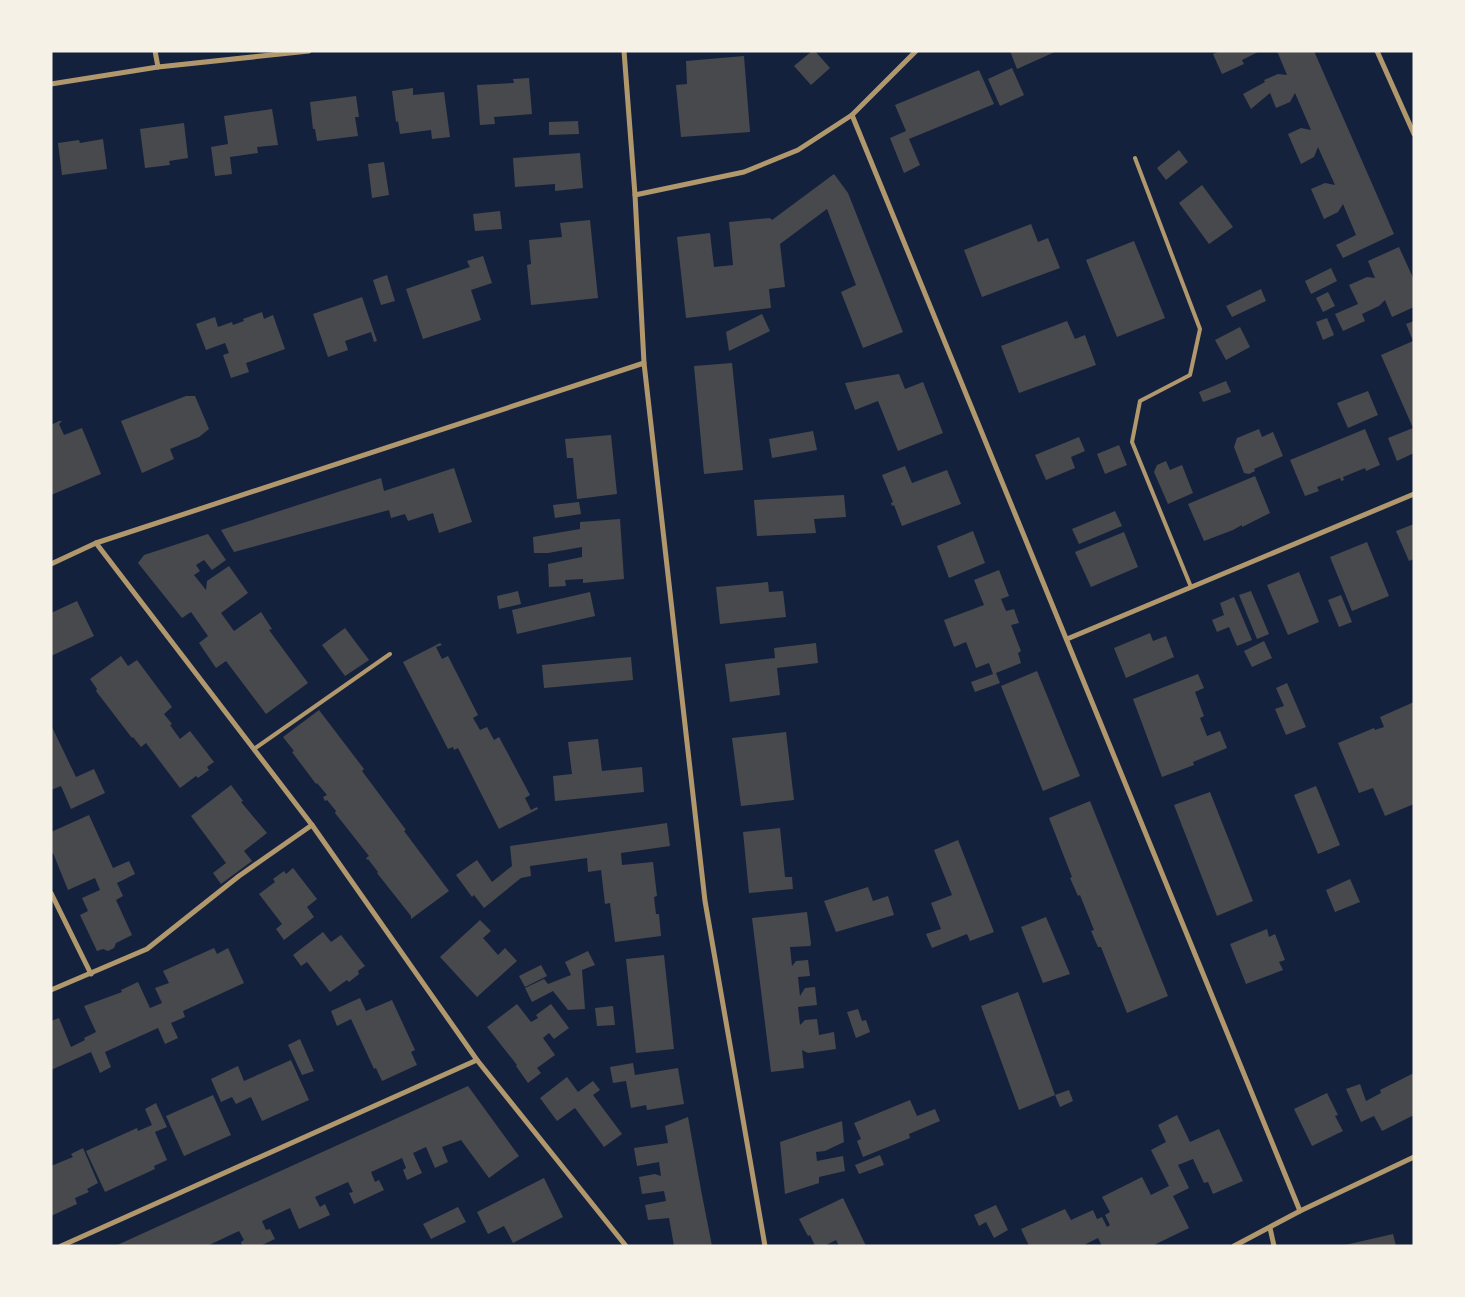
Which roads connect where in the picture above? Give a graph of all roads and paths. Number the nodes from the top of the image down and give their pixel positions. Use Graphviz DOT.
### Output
graph roads {
  1 [pos="155,51"];
  2 [pos="308,51"];
  3 [pos="624,51"];
  4 [pos="916,51"];
  5 [pos="1377,51"];
  6 [pos="158,67"];
  7 [pos="51,84"];
  8 [pos="852,115"];
  9 [pos="1414,134"];
  10 [pos="1135,158"];
  11 [pos="635,195"];
  12 [pos="644,363"];
  13 [pos="1414,494"];
  14 [pos="96,543"];
  15 [pos="51,564"];
  16 [pos="1191,588"];
  17 [pos="1068,639"];
  18 [pos="390,654"];
  19 [pos="254,749"];
  20 [pos="312,825"];
  21 [pos="51,892"];
  22 [pos="91,974"];
  23 [pos="51,990"];
  24 [pos="478,1060"];
  25 [pos="1414,1157"];
  26 [pos="1300,1211"];
  27 [pos="1270,1228"];
  28 [pos="61,1246"];
  29 [pos="626,1246"];
  30 [pos="765,1246"];
  31 [pos="1234,1246"];
  32 [pos="1274,1246"];
  1 -- 6 [label="street"];
  2 -- 6 [label="street"];
  3 -- 11 [label="street"];
  4 -- 8 [label="street"];
  5 -- 9 [label="street"];
  6 -- 7 [label="street"];
  8 -- 11 [label="street"];
  8 -- 17 [label="street"];
  10 -- 16 [label="lane"];
  11 -- 12 [label="street"];
  12 -- 14 [label="street"];
  12 -- 30 [label="street"];
  13 -- 16 [label="street"];
  14 -- 15 [label="street"];
  14 -- 19 [label="street"];
  16 -- 17 [label="street"];
  17 -- 26 [label="street"];
  18 -- 19 [label="lane"];
  19 -- 20 [label="street"];
  20 -- 22 [label="street"];
  20 -- 24 [label="street"];
  21 -- 22 [label="street"];
  22 -- 23 [label="street"];
  24 -- 28 [label="street"];
  24 -- 29 [label="street"];
  25 -- 26 [label="street"];
  26 -- 27 [label="street"];
  27 -- 31 [label="street"];
  27 -- 32 [label="street"];
}
